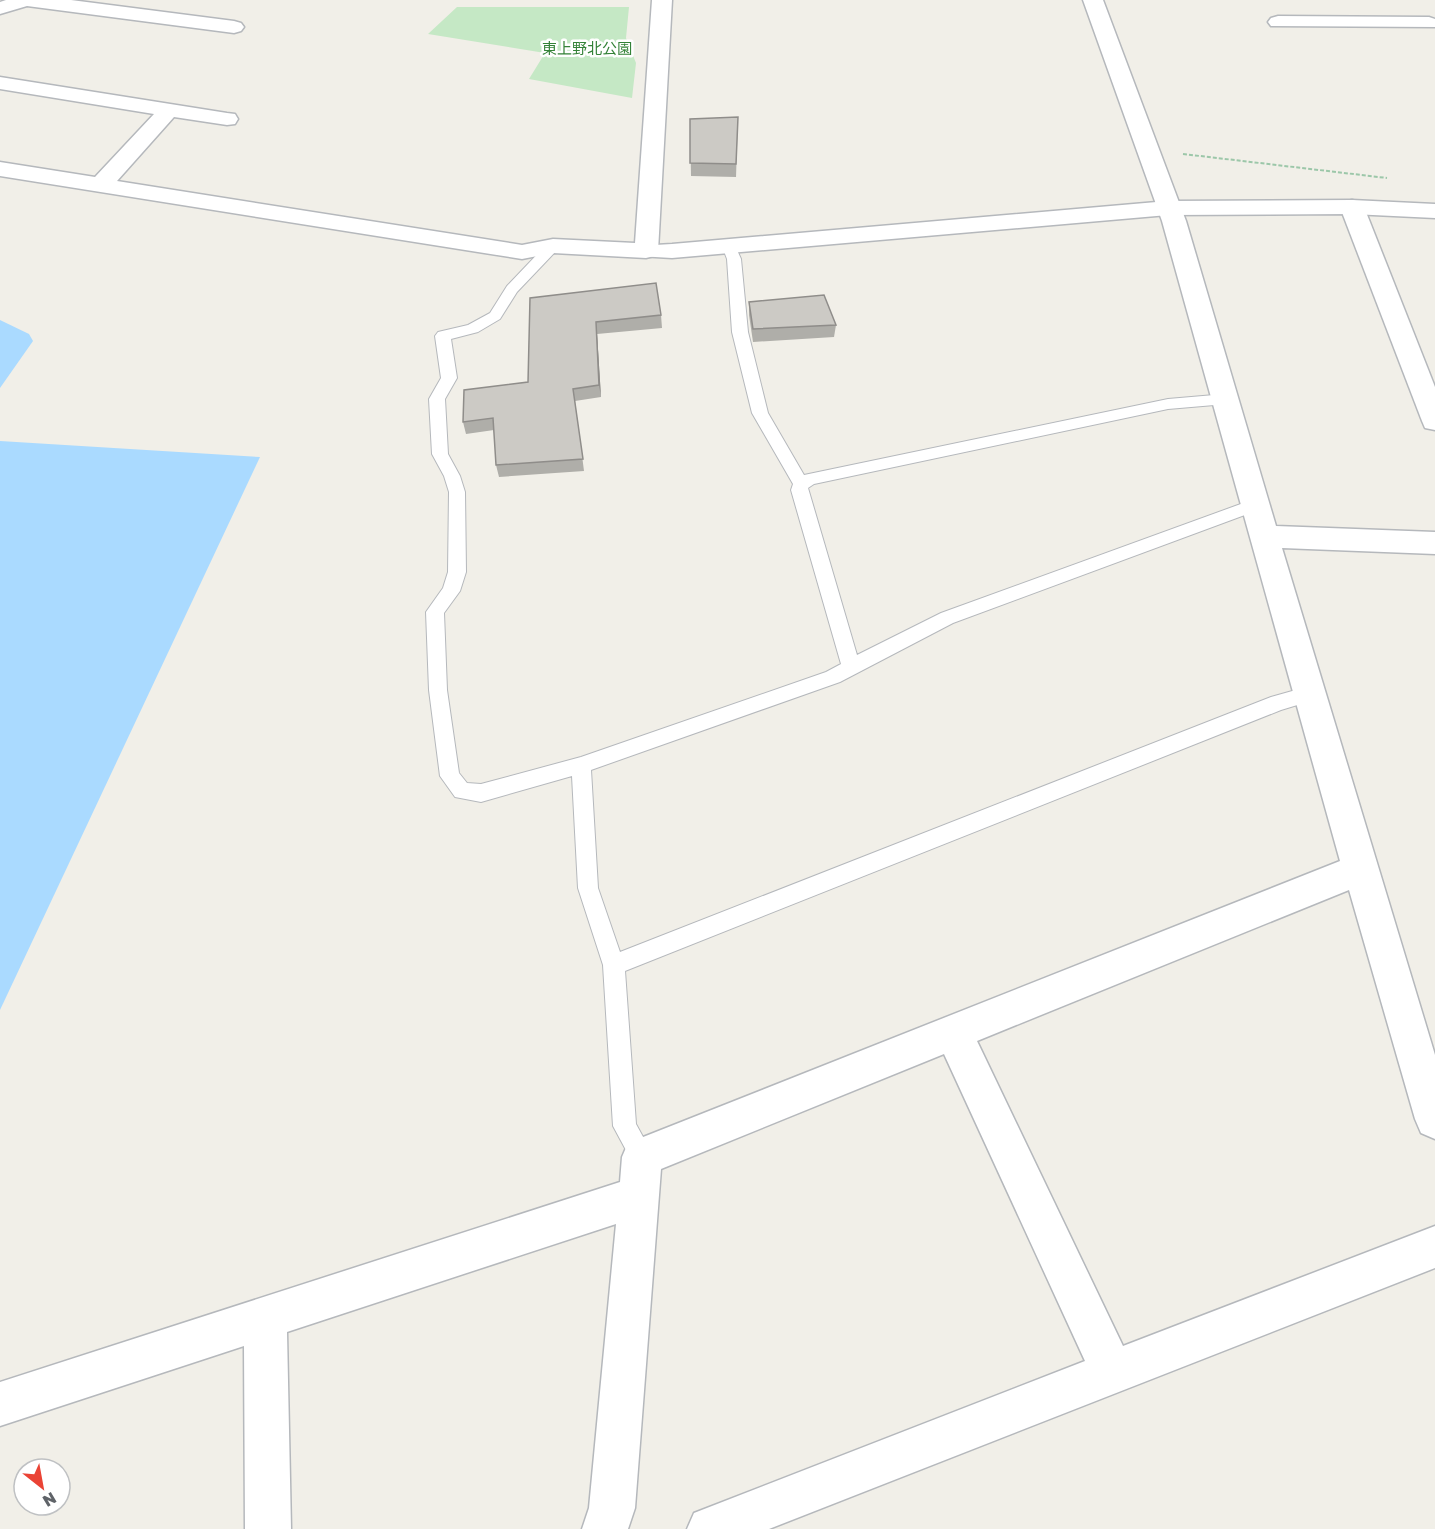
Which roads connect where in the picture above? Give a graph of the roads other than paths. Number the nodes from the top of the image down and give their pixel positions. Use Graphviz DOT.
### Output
graph roads {
  1 [pos="662,0"];
  2 [pos="1093,0"];
  3 [pos="1418,0"];
  4 [pos="0,8"];
  5 [pos="1278,22"];
  6 [pos="234,27"];
  7 [pos="1432,29"];
  8 [pos="0,83"];
  9 [pos="170,109"];
  10 [pos="227,119"];
  11 [pos="0,169"];
  12 [pos="102,184"];
  13 [pos="1352,207"];
  14 [pos="1168,208"];
  15 [pos="1435,211"];
  16 [pos="553,246"];
  17 [pos="729,246"];
  18 [pos="646,251"];
  19 [pos="1226,399"];
  20 [pos="1435,421"];
  21 [pos="801,484"];
  22 [pos="1260,521"];
  23 [pos="1435,543"];
  24 [pos="851,667"];
  25 [pos="1310,694"];
  26 [pos="581,765"];
  27 [pos="1360,869"];
  28 [pos="614,965"];
  29 [pos="954,1033"];
  30 [pos="1435,1119"];
  31 [pos="640,1177"];
  32 [pos="1435,1246"];
  33 [pos="265,1318"];
  34 [pos="1113,1373"];
  35 [pos="0,1404"];
  36 [pos="268,1529"];
  37 [pos="605,1529"];
  38 [pos="710,1529"];
  1 -- 18 [label="street"];
  2 -- 14 [label="street"];
  3 -- 7 [label="street"];
  4 -- 6 [label="street"];
  5 -- 7 [label="street"];
  8 -- 9 [label="street"];
  9 -- 10 [label="street"];
  9 -- 12 [label="street"];
  11 -- 12 [label="street"];
  12 -- 16 [label="street"];
  13 -- 14 [label="street"];
  13 -- 15 [label="street"];
  13 -- 20 [label="street"];
  14 -- 17 [label="street"];
  14 -- 19 [label="street"];
  16 -- 18 [label="street"];
  16 -- 26 [label="lane"];
  17 -- 18 [label="street"];
  17 -- 21 [label="lane"];
  19 -- 21 [label="lane"];
  19 -- 22 [label="street"];
  21 -- 24 [label="lane"];
  22 -- 23 [label="street"];
  22 -- 24 [label="lane"];
  22 -- 25 [label="street"];
  24 -- 26 [label="lane"];
  25 -- 27 [label="street"];
  25 -- 28 [label="lane"];
  26 -- 28 [label="lane"];
  27 -- 29 [label="street"];
  27 -- 30 [label="street"];
  28 -- 31 [label="lane"];
  29 -- 31 [label="street"];
  29 -- 34 [label="street"];
  31 -- 33 [label="street"];
  31 -- 37 [label="street"];
  32 -- 34 [label="street"];
  33 -- 35 [label="street"];
  33 -- 36 [label="street"];
  34 -- 38 [label="street"];
}
